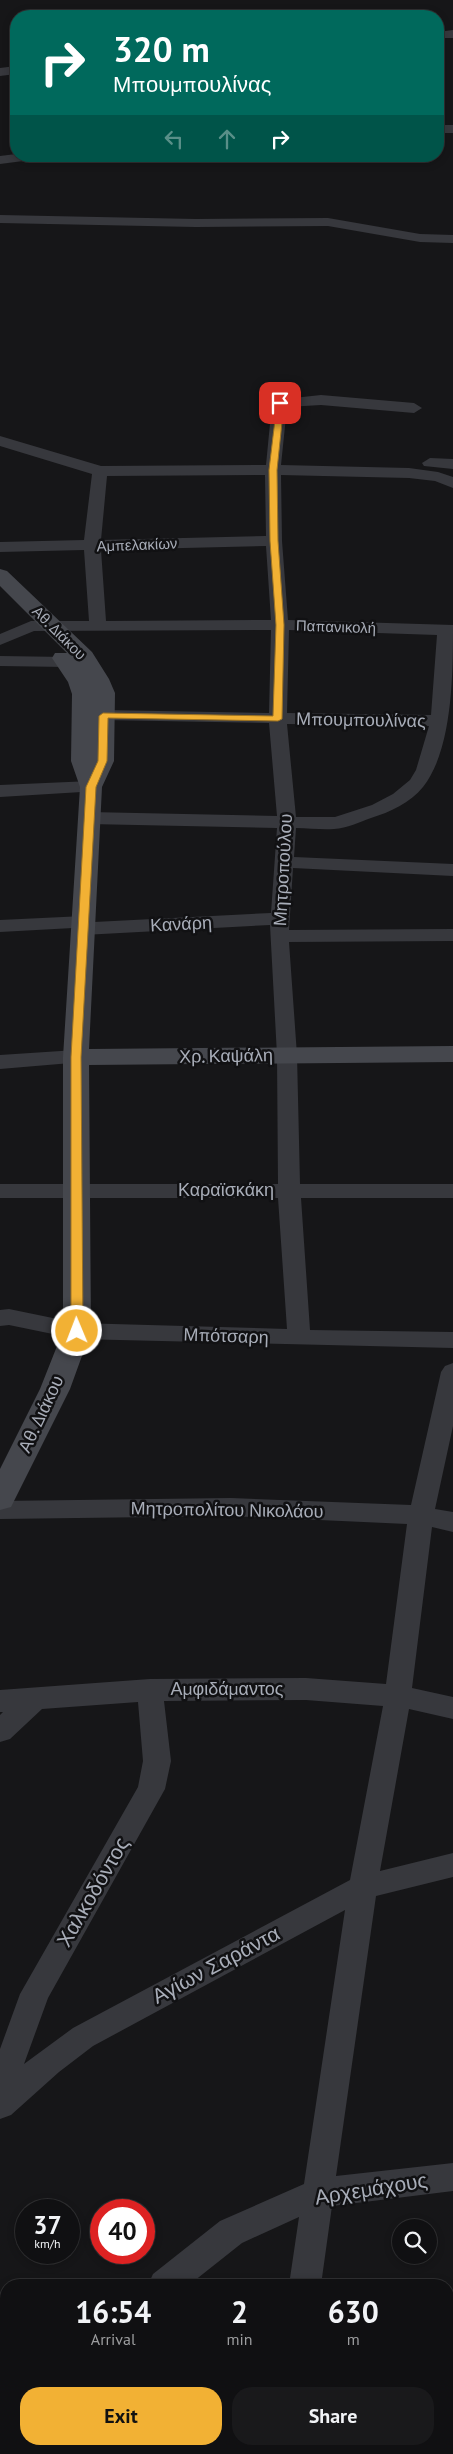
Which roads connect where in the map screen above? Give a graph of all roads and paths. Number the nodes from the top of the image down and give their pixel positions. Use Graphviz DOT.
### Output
graph roads {
  1 [pos="0,219"];
  2 [pos="453,239"];
  3 [pos="414,408"];
  4 [pos="4,443"];
  5 [pos="430,462"];
  6 [pos="453,464"];
  7 [pos="273,470"];
  8 [pos="100,471"];
  9 [pos="453,483"];
  10 [pos="274,541"];
  11 [pos="92,546"];
  12 [pos="0,547"];
  13 [pos="0,575"];
  14 [pos="0,596"];
  15 [pos="280,625"];
  16 [pos="31,626"];
  17 [pos="53,626"];
  18 [pos="98,626"];
  19 [pos="449,630"];
  20 [pos="0,640"];
  21 [pos="0,661"];
  22 [pos="66,662"];
  23 [pos="103,716"];
  24 [pos="278,719"];
  25 [pos="438,721"];
  26 [pos="91,787"];
  27 [pos="0,791"];
  28 [pos="89,818"];
  29 [pos="287,822"];
  30 [pos="284,862"];
  31 [pos="453,870"];
  32 [pos="0,926"];
  33 [pos="83,926"];
  34 [pos="279,928"];
  35 [pos="453,935"];
  36 [pos="453,1054"];
  37 [pos="287,1055"];
  38 [pos="76,1057"];
  39 [pos="0,1062"];
  40 [pos="76,1189"];
  41 [pos="288,1190"];
  42 [pos="453,1190"];
  43 [pos="0,1191"];
  44 [pos="0,1318"];
  45 [pos="77,1331"];
  46 [pos="299,1338"];
  47 [pos="453,1340"];
  48 [pos="453,1372"];
  49 [pos="0,1499"];
  50 [pos="0,1510"];
  51 [pos="421,1515"];
  52 [pos="453,1522"];
  53 [pos="150,1690"];
  54 [pos="398,1696"];
  55 [pos="34,1700"];
  56 [pos="0,1701"];
  57 [pos="453,1708"];
  58 [pos="0,1731"];
  59 [pos="453,1865"];
  60 [pos="363,1887"];
  61 [pos="0,2090"];
  62 [pos="0,2105"];
  63 [pos="453,2177"];
  64 [pos="319,2193"];
  65 [pos="172,2279"];
  66 [pos="306,2279"];
  1 -- 2 [label="street"];
  3 -- 7 [label="street, Μητροπούλου"];
  4 -- 8 [label="street"];
  5 -- 6 [label="street"];
  7 -- 8 [label="street"];
  7 -- 9 [label="street"];
  7 -- 10 [label="street, Μητροπούλου"];
  8 -- 11 [label="street"];
  10 -- 11 [label="street, Αμπελακίων"];
  10 -- 15 [label="street, Μητροπούλου"];
  11 -- 12 [label="street, Αμπελακίων"];
  11 -- 18 [label="street"];
  13 -- 17 [label="street, Αθ. Διάκου"];
  14 -- 16 [label="street, Αθ. Διάκου"];
  15 -- 18 [label="street, Παπανικολή"];
  15 -- 19 [label="street, Παπανικολή"];
  15 -- 24 [label="street, Μητροπούλου"];
  16 -- 17 [label="street, Παπανικολή"];
  16 -- 20 [label="street"];
  16 -- 22 [label="street, Αθ. Διάκου"];
  17 -- 18 [label="street, Παπανικολή"];
  17 -- 23 [label="street, Αθ. Διάκου"];
  19 -- 25 [label="street"];
  21 -- 22 [label="street"];
  22 -- 26 [label="street, Αθ. Διάκου"];
  23 -- 24 [label="street, Μπουμπουλίνας"];
  23 -- 26 [label="street, Αθ. Διάκου"];
  24 -- 25 [label="street, Μπουμπουλίνας"];
  24 -- 29 [label="street, Μητροπούλου"];
  25 -- 29 [label="street"];
  26 -- 27 [label="street"];
  26 -- 28 [label="street, Αθ. Διάκου"];
  28 -- 29 [label="street"];
  28 -- 33 [label="street, Αθ. Διάκου"];
  29 -- 30 [label="street, Μητροπούλου"];
  30 -- 31 [label="street"];
  30 -- 34 [label="street, Μητροπούλου"];
  32 -- 33 [label="street, Κανάρη"];
  33 -- 34 [label="street, Κανάρη"];
  33 -- 38 [label="street, Αθ. Διάκου"];
  34 -- 35 [label="street, Κανάρη"];
  34 -- 37 [label="street, Μητροπούλου"];
  36 -- 37 [label="street, Χρ. Καψάλη"];
  37 -- 38 [label="street, Χρ. Καψάλη"];
  37 -- 41 [label="street, Μητροπούλου"];
  38 -- 39 [label="street, Χρ. Καψάλη"];
  38 -- 40 [label="street, Αθ. Διάκου"];
  40 -- 41 [label="street, Καραϊσκάκη"];
  40 -- 43 [label="street, Καραϊσκάκη"];
  40 -- 45 [label="street, Αθ. Διάκου"];
  41 -- 42 [label="street, Καραϊσκάκη"];
  41 -- 46 [label="street, Μητροπούλου"];
  44 -- 45 [label="street, Μπότσαρη"];
  45 -- 46 [label="street, Μπότσαρη"];
  45 -- 49 [label="street, Αθ. Διάκου"];
  46 -- 47 [label="street, Μπότσαρη"];
  48 -- 51 [label="street"];
  50 -- 51 [label="street, Μητροπολίτου Νικολάου"];
  51 -- 52 [label="street, Μητροπολίτου Νικολάου"];
  51 -- 54 [label="street"];
  53 -- 54 [label="street, Αμφιδάμαντος"];
  53 -- 55 [label="street, Αμφιδάμαντος"];
  53 -- 61 [label="street, Χαλκοδόντος"];
  54 -- 57 [label="street, Αμφιδάμαντος"];
  54 -- 60 [label="street"];
  55 -- 56 [label="street, Αμφιδάμαντος"];
  55 -- 58 [label="street"];
  59 -- 60 [label="street, Αγίων Σαράντα"];
  60 -- 62 [label="street, Αγίων Σαράντα"];
  60 -- 64 [label="street"];
  63 -- 64 [label="street, Αρχεμάχους"];
  64 -- 65 [label="street, Αρχεμάχους"];
  64 -- 66 [label="street"];
}
